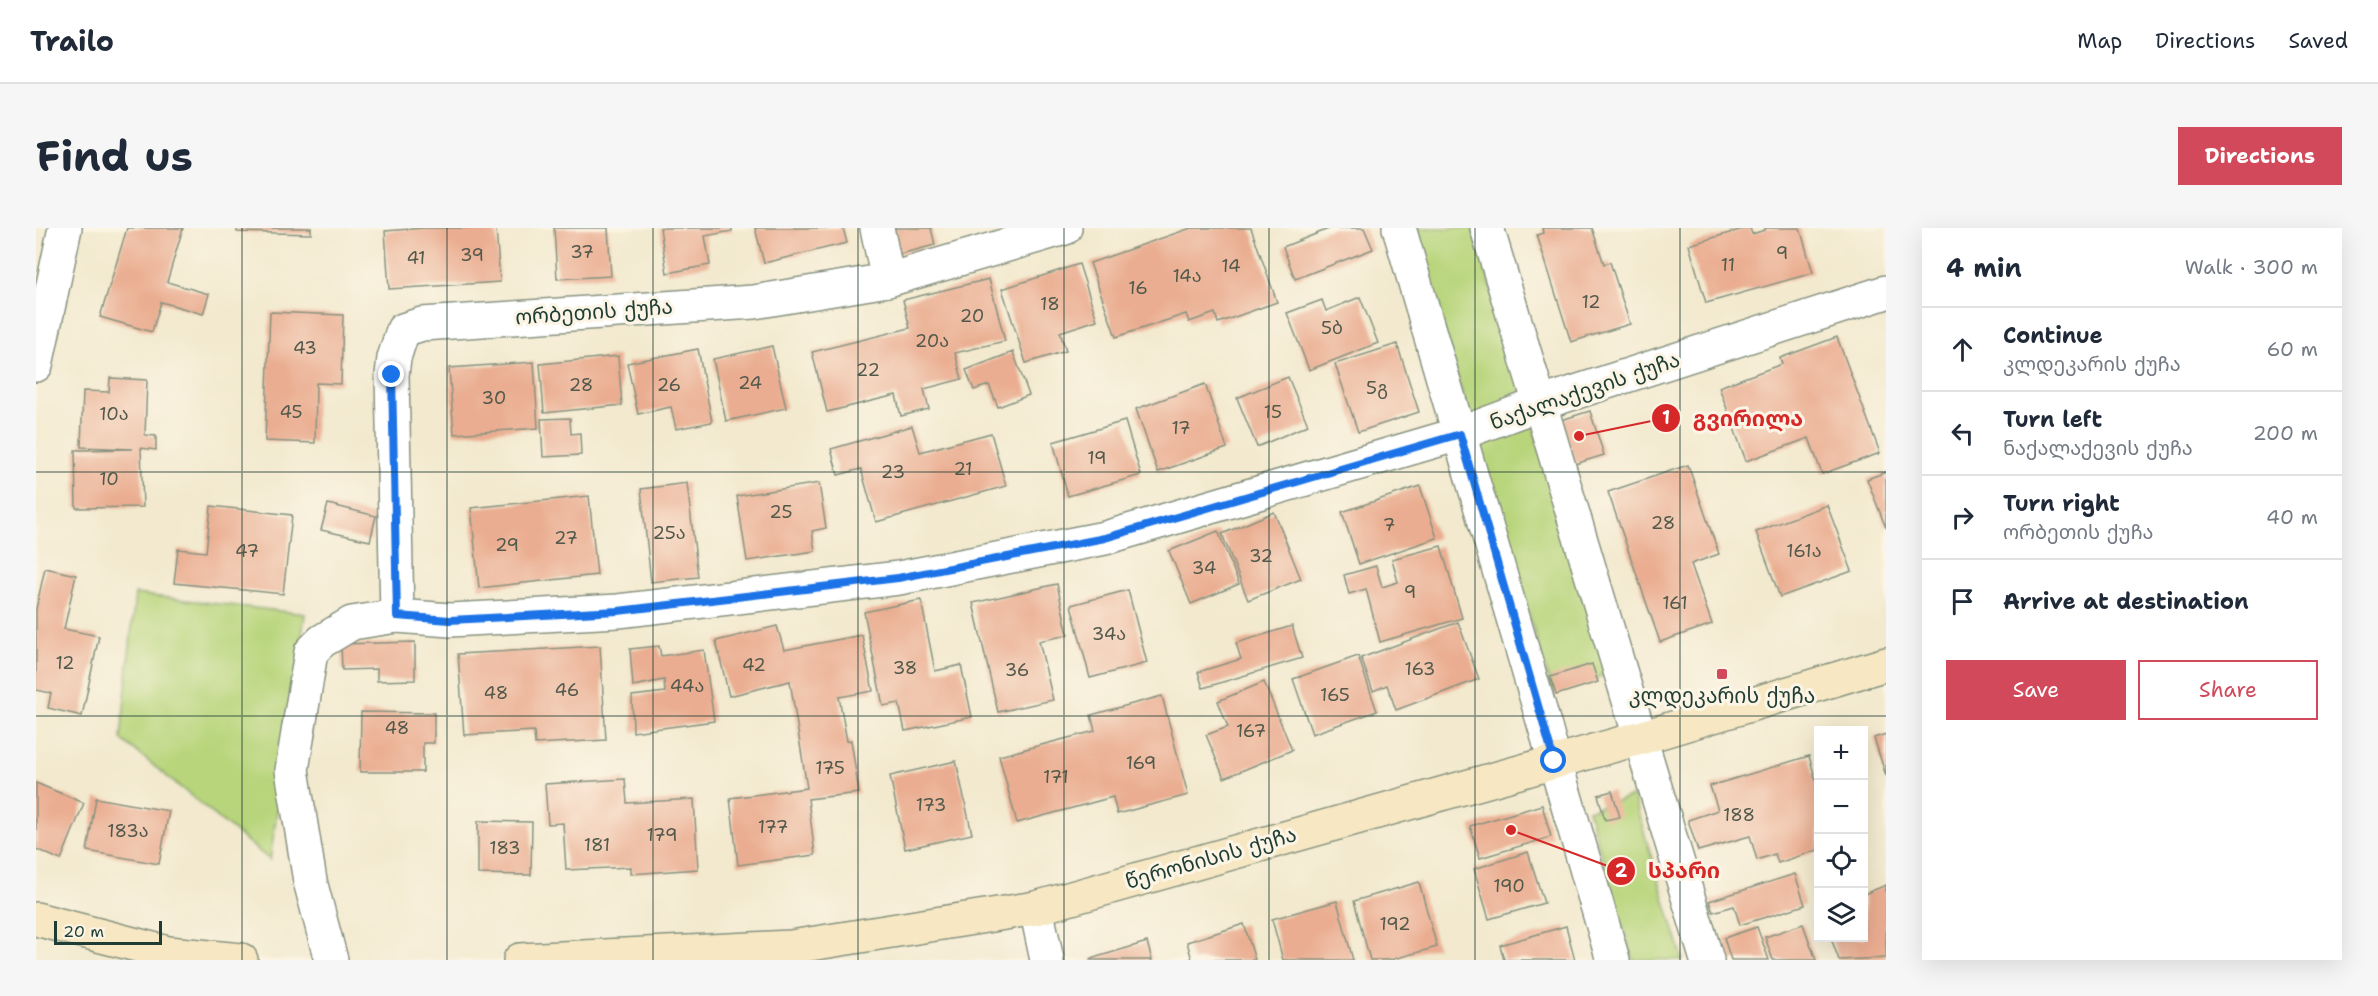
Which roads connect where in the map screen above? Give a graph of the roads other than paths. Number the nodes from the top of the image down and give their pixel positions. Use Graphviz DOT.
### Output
graph roads {
  1 [pos="65,228"];
  2 [pos="877,228"];
  3 [pos="1065,228"];
  4 [pos="1399,228"];
  5 [pos="1487,228"];
  6 [pos="888,280"];
  7 [pos="1886,292"];
  8 [pos="36,364"];
  9 [pos="1539,404"];
  10 [pos="1460,434"];
  11 [pos="397,616"];
  12 [pos="1886,664"];
  13 [pos="1640,738"];
  14 [pos="1554,761"];
  15 [pos="1036,908"];
  16 [pos="36,919"];
  17 [pos="241,960"];
  18 [pos="332,960"];
  19 [pos="520,960"];
  20 [pos="1047,960"];
  21 [pos="1614,960"];
  22 [pos="1707,960"];
  1 -- 8 [label="street"];
  2 -- 6 [label="street"];
  3 -- 6 [label="street, ორბეთის ქუჩა"];
  4 -- 10 [label="street"];
  5 -- 9 [label="street"];
  6 -- 11 [label="street, ორბეთის ქუჩა"];
  7 -- 9 [label="street, ნაქალაქევის ქუჩა"];
  9 -- 10 [label="street, ნაქალაქევის ქუჩა"];
  9 -- 13 [label="street"];
  10 -- 11 [label="street, ნაქალაქევის ქუჩა"];
  10 -- 14 [label="street"];
  11 -- 18 [label="street, ნაქალაქევის ქუჩა"];
  12 -- 13 [label="street, წერონისის ქუჩა"];
  13 -- 14 [label="street, წერონისის ქუჩა"];
  13 -- 22 [label="street"];
  14 -- 15 [label="street, წერონისის ქუჩა"];
  14 -- 21 [label="street"];
  15 -- 19 [label="street, წერონისის ქუჩა"];
  15 -- 20 [label="street"];
  16 -- 17 [label="street"];
}
